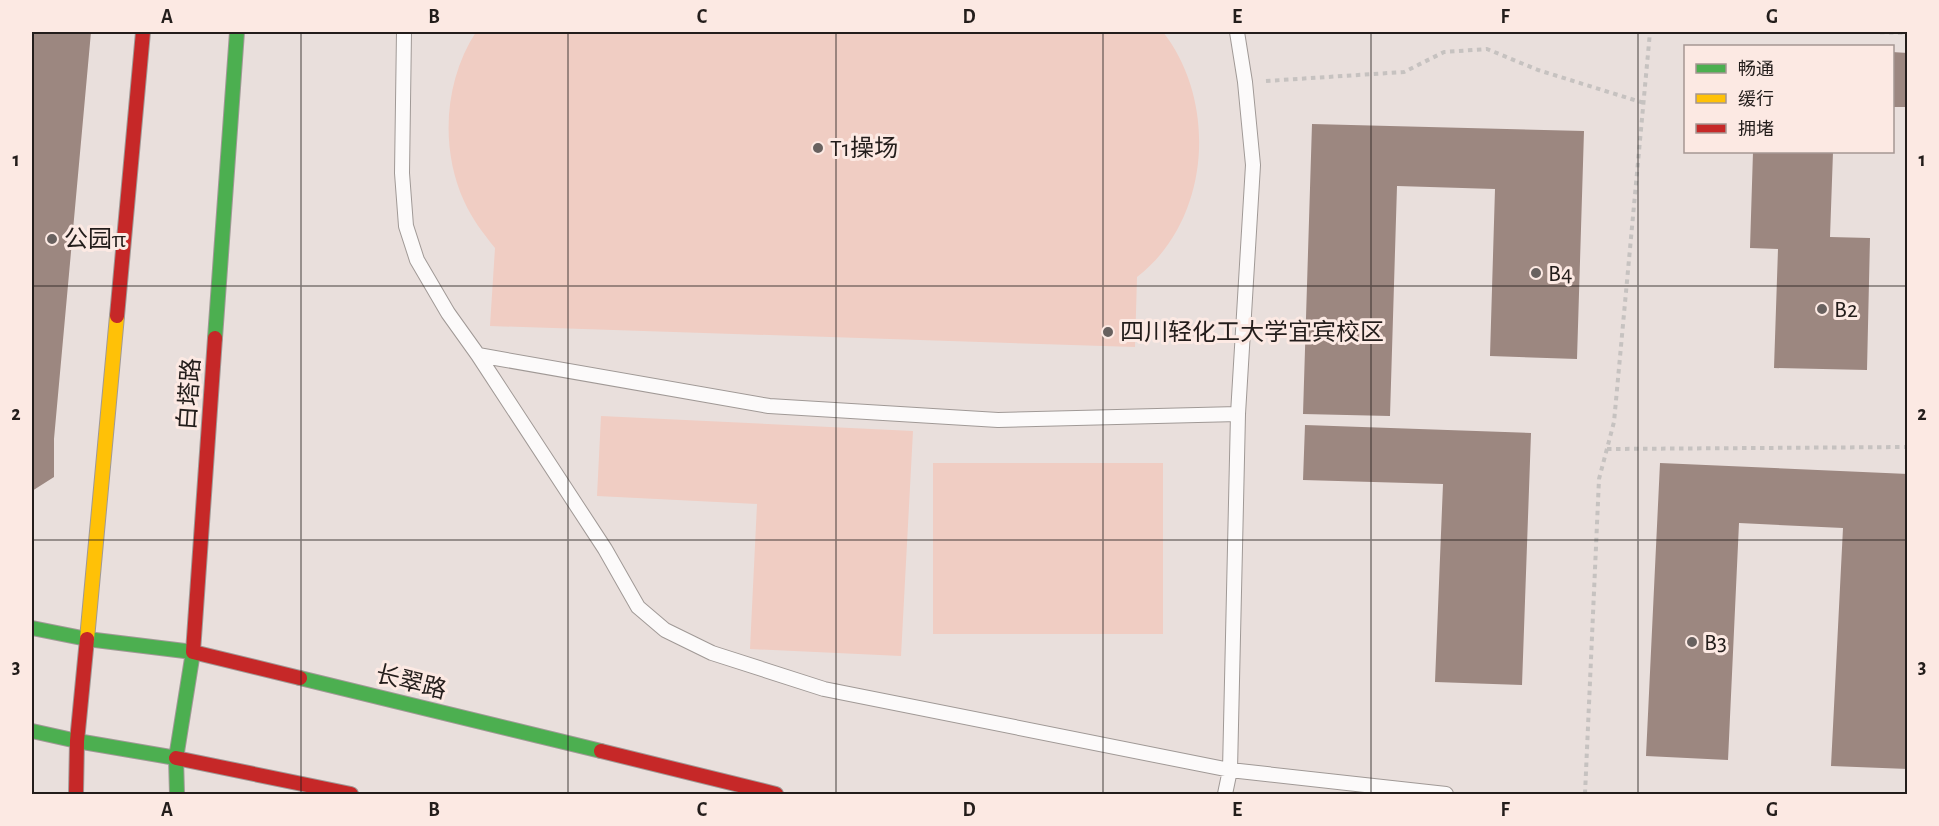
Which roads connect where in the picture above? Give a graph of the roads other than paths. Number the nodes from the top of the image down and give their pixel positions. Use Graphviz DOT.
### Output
graph roads {
  1 [pos="144,32"];
  2 [pos="237,32"];
  3 [pos="404,32"];
  4 [pos="1237,32"];
  5 [pos="478,355"];
  6 [pos="1238,414"];
  7 [pos="32,627"];
  8 [pos="87,639"];
  9 [pos="193,652"];
  10 [pos="32,731"];
  11 [pos="77,741"];
  12 [pos="176,758"];
  13 [pos="1230,770"];
  14 [pos="76,795"];
  15 [pos="177,795"];
  16 [pos="351,795"];
  17 [pos="776,795"];
  18 [pos="1225,795"];
  19 [pos="1446,795"];
  1 -- 8 [label="main road"];
  2 -- 9 [label="main road, 白塔路"];
  3 -- 5 [label="lane"];
  4 -- 6 [label="lane"];
  5 -- 6 [label="lane"];
  5 -- 13 [label="lane"];
  6 -- 13 [label="lane"];
  7 -- 8 [label="main road, 长翠路"];
  8 -- 9 [label="main road, 长翠路"];
  8 -- 11 [label="main road"];
  9 -- 12 [label="main road, 白塔路"];
  9 -- 17 [label="main road, 长翠路"];
  10 -- 11 [label="main road"];
  11 -- 12 [label="main road"];
  11 -- 14 [label="main road"];
  12 -- 15 [label="main road, 白塔路"];
  12 -- 16 [label="main road"];
  13 -- 18 [label="lane"];
  13 -- 19 [label="lane"];
}
